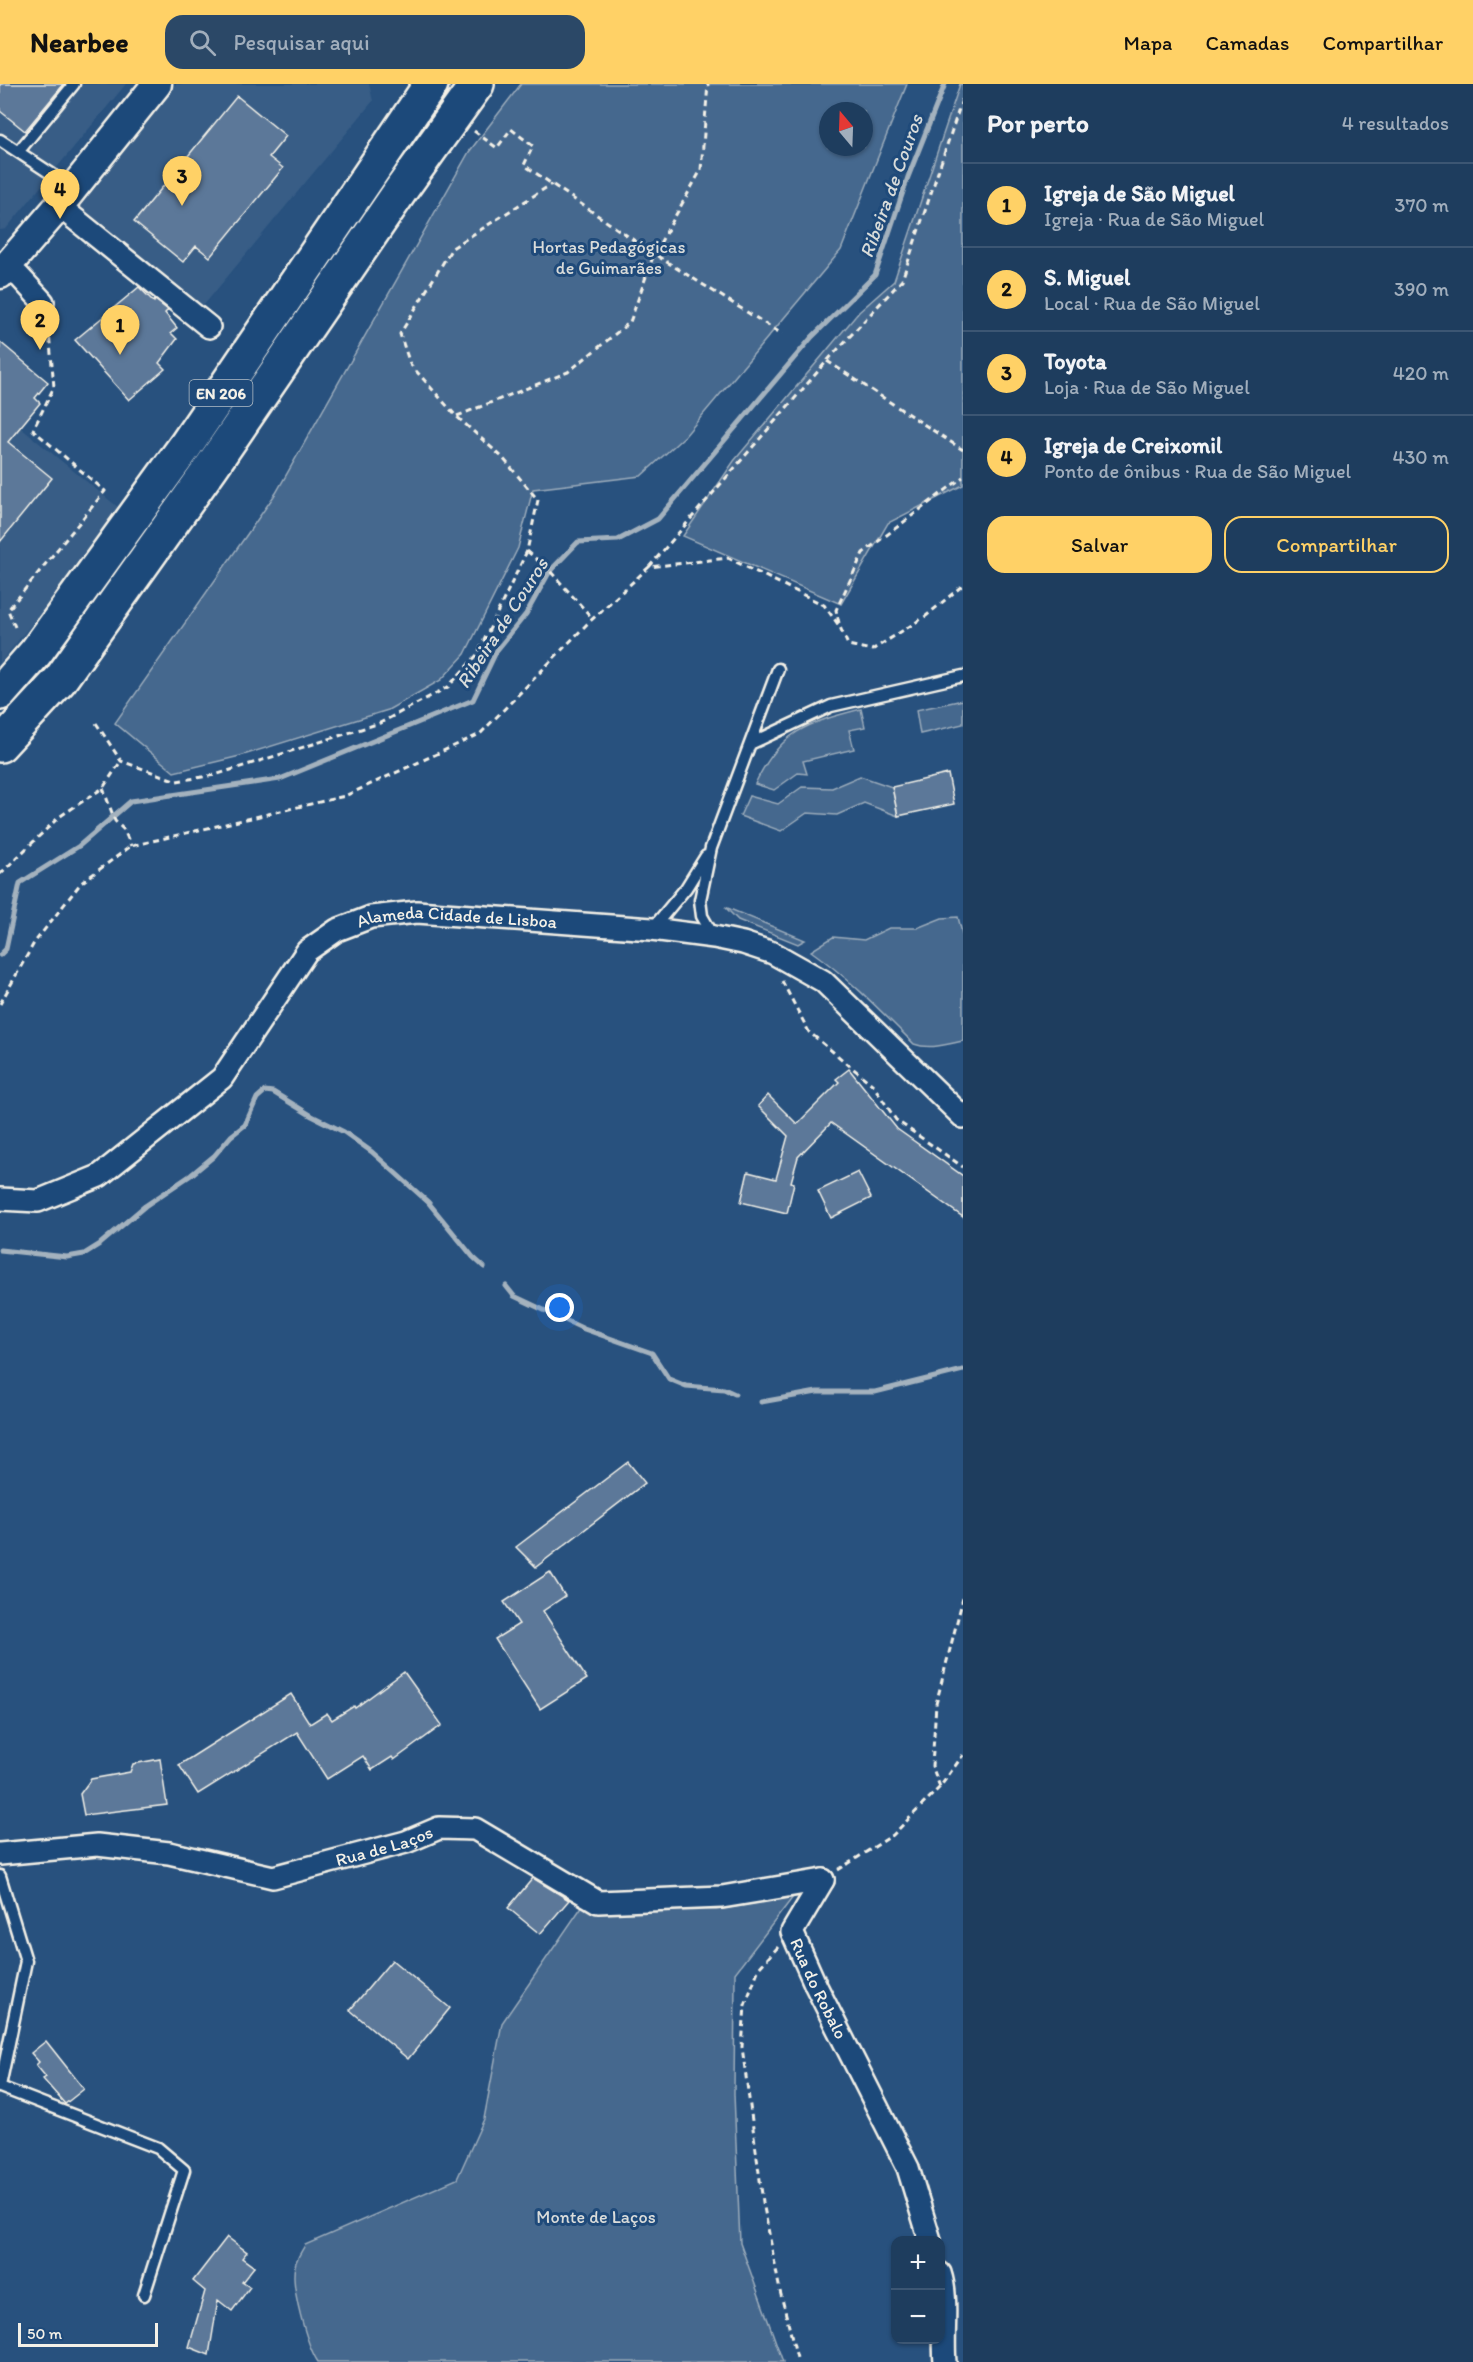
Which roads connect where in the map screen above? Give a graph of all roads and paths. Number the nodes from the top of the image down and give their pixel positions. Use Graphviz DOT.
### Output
graph roads {
  1 [pos="74,84"];
  2 [pos="157,84"];
  3 [pos="430,84"];
  4 [pos="469,84"];
  5 [pos="477,84"];
  6 [pos="708,84"];
  7 [pos="963,97"];
  8 [pos="468,127"];
  9 [pos="0,140"];
  10 [pos="18,152"];
  11 [pos="426,154"];
  12 [pos="552,184"];
  13 [pos="66,197"];
  14 [pos="654,254"];
  15 [pos="1,271"];
  16 [pos="44,302"];
  17 [pos="209,327"];
  18 [pos="782,334"];
  19 [pos="827,361"];
  20 [pos="456,417"];
  21 [pos="963,450"];
  22 [pos="963,477"];
  23 [pos="527,551"];
  24 [pos="649,567"];
  25 [pos="963,585"];
  26 [pos="593,619"];
  27 [pos="15,627"];
  28 [pos="840,627"];
  29 [pos="778,669"];
  30 [pos="963,676"];
  31 [pos="0,693"];
  32 [pos="96,723"];
  33 [pos="750,744"];
  34 [pos="0,745"];
  35 [pos="121,761"];
  36 [pos="103,788"];
  37 [pos="131,846"];
  38 [pos="711,848"];
  39 [pos="0,874"];
  40 [pos="652,929"];
  41 [pos="714,937"];
  42 [pos="766,950"];
  43 [pos="0,1004"];
  44 [pos="963,1117"];
  45 [pos="963,1167"];
  46 [pos="0,1200"];
  47 [pos="963,1598"];
  48 [pos="963,1755"];
  49 [pos="940,1787"];
  50 [pos="0,1854"];
  51 [pos="0,1876"];
  52 [pos="823,1880"];
  53 [pos="792,1932"];
  54 [pos="0,2086"];
  55 [pos="928,2236"];
  56 [pos="945,2290"];
  57 [pos="144,2295"];
  58 [pos="798,2362"];
  59 [pos="945,2362"];
  1 -- 10 [label="lane"];
  2 -- 13 [label="main road"];
  3 -- 31 [label="highway, EN 206"];
  4 -- 11 [label="highway, EN 206"];
  5 -- 11 [label="highway"];
  6 -- 14 [label="path"];
  7 -- 19 [label="path"];
  8 -- 12 [label="path"];
  9 -- 10 [label="lane"];
  10 -- 13 [label="lane"];
  11 -- 34 [label="highway, EN 206"];
  12 -- 14 [label="path"];
  12 -- 20 [label="path"];
  13 -- 15 [label="main road"];
  13 -- 17 [label="street"];
  14 -- 18 [label="path"];
  14 -- 20 [label="path"];
  15 -- 16 [label="street"];
  16 -- 27 [label="path"];
  19 -- 21 [label="path"];
  19 -- 24 [label="path"];
  20 -- 23 [label="path"];
  22 -- 28 [label="path"];
  23 -- 26 [label="path"];
  23 -- 35 [label="path"];
  24 -- 26 [label="path"];
  24 -- 28 [label="path"];
  25 -- 28 [label="path"];
  26 -- 37 [label="path"];
  29 -- 33 [label="lane"];
  30 -- 33 [label="lane"];
  32 -- 35 [label="path"];
  33 -- 38 [label="lane"];
  35 -- 36 [label="path"];
  36 -- 37 [label="path"];
  36 -- 39 [label="path"];
  37 -- 43 [label="path"];
  38 -- 40 [label="lane"];
  38 -- 41 [label="lane"];
  40 -- 41 [label="street, Alameda Cidade de Lisboa"];
  40 -- 46 [label="street, Alameda Cidade de Lisboa"];
  41 -- 42 [label="street, Alameda Cidade de Lisboa"];
  42 -- 44 [label="street, Alameda Cidade de Lisboa"];
  42 -- 45 [label="path"];
  47 -- 49 [label="path"];
  48 -- 49 [label="path"];
  49 -- 52 [label="path"];
  50 -- 52 [label="street, Rua de Laços"];
  51 -- 54 [label="lane"];
  52 -- 53 [label="street, Rua do Robalo"];
  53 -- 55 [label="street, Rua do Robalo"];
  53 -- 58 [label="path"];
  54 -- 57 [label="lane"];
  56 -- 59 [label="street"];
}
